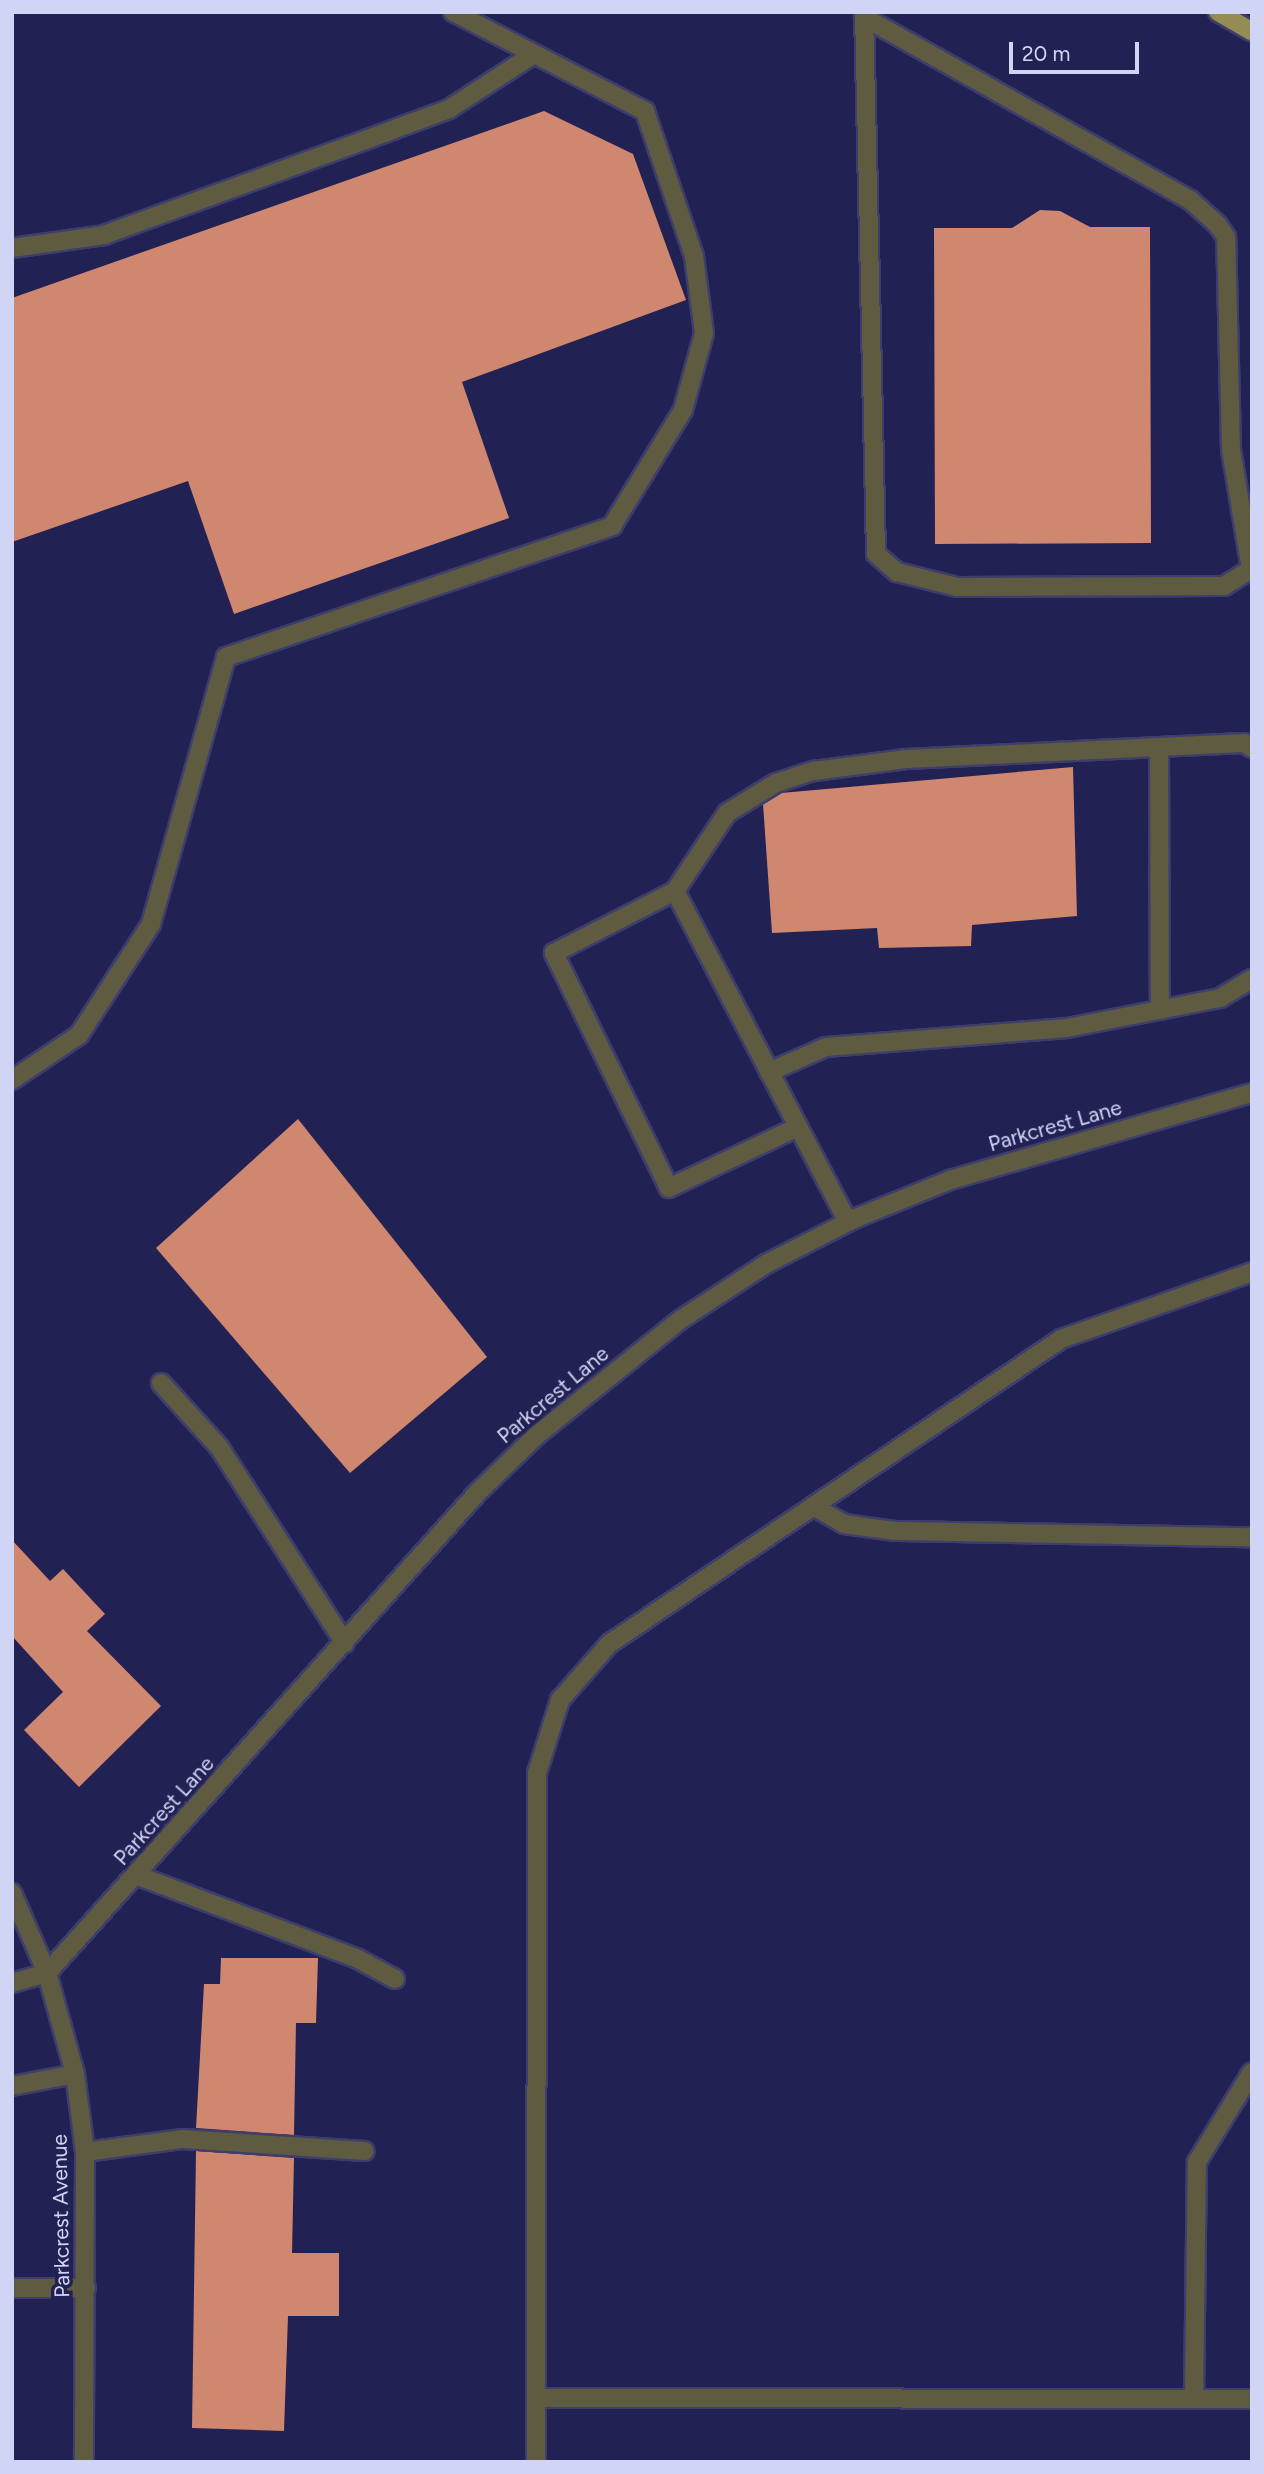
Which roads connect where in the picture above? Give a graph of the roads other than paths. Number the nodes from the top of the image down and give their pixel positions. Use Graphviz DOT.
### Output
graph roads {
  1 [pos="453,12"];
  2 [pos="1219,12"];
  3 [pos="864,15"];
  4 [pos="1252,32"];
  5 [pos="534,54"];
  6 [pos="12,248"];
  7 [pos="1159,748"];
  8 [pos="1252,748"];
  9 [pos="675,891"];
  10 [pos="1252,979"];
  11 [pos="1160,1010"];
  12 [pos="769,1072"];
  13 [pos="12,1080"];
  14 [pos="1252,1093"];
  15 [pos="798,1127"];
  16 [pos="848,1222"];
  17 [pos="1252,1272"];
  18 [pos="161,1383"];
  19 [pos="813,1506"];
  20 [pos="1252,1537"];
  21 [pos="345,1643"];
  22 [pos="136,1875"];
  23 [pos="12,1893"];
  24 [pos="47,1973"];
  25 [pos="395,1979"];
  26 [pos="12,1983"];
  27 [pos="1252,2072"];
  28 [pos="75,2074"];
  29 [pos="12,2086"];
  30 [pos="365,2151"];
  31 [pos="85,2152"];
  32 [pos="12,2288"];
  33 [pos="86,2288"];
  34 [pos="536,2398"];
  35 [pos="1194,2399"];
  36 [pos="1252,2399"];
  37 [pos="84,2462"];
  38 [pos="537,2462"];
  1 -- 5 [label="street"];
  2 -- 4 [label="main road"];
  3 -- 3 [label="street"];
  5 -- 6 [label="street"];
  5 -- 13 [label="street"];
  7 -- 8 [label="street"];
  7 -- 9 [label="street"];
  7 -- 11 [label="street"];
  9 -- 12 [label="street"];
  9 -- 15 [label="street"];
  10 -- 11 [label="street"];
  11 -- 12 [label="street"];
  12 -- 15 [label="street"];
  14 -- 16 [label="street, Parkcrest Lane"];
  15 -- 16 [label="street"];
  16 -- 21 [label="street, Parkcrest Lane"];
  17 -- 19 [label="street"];
  18 -- 21 [label="street"];
  19 -- 20 [label="street"];
  19 -- 34 [label="street"];
  21 -- 22 [label="street, Parkcrest Lane"];
  22 -- 24 [label="street, Parkcrest Lane"];
  22 -- 25 [label="street"];
  23 -- 24 [label="street, Parkcrest Avenue"];
  24 -- 26 [label="street"];
  24 -- 28 [label="street, Parkcrest Avenue"];
  27 -- 35 [label="street"];
  28 -- 29 [label="street"];
  28 -- 31 [label="street, Parkcrest Avenue"];
  30 -- 31 [label="street"];
  31 -- 33 [label="street, Parkcrest Avenue"];
  32 -- 33 [label="street"];
  33 -- 37 [label="street, Parkcrest Avenue"];
  34 -- 35 [label="street"];
  34 -- 38 [label="street"];
  35 -- 36 [label="street"];
}
